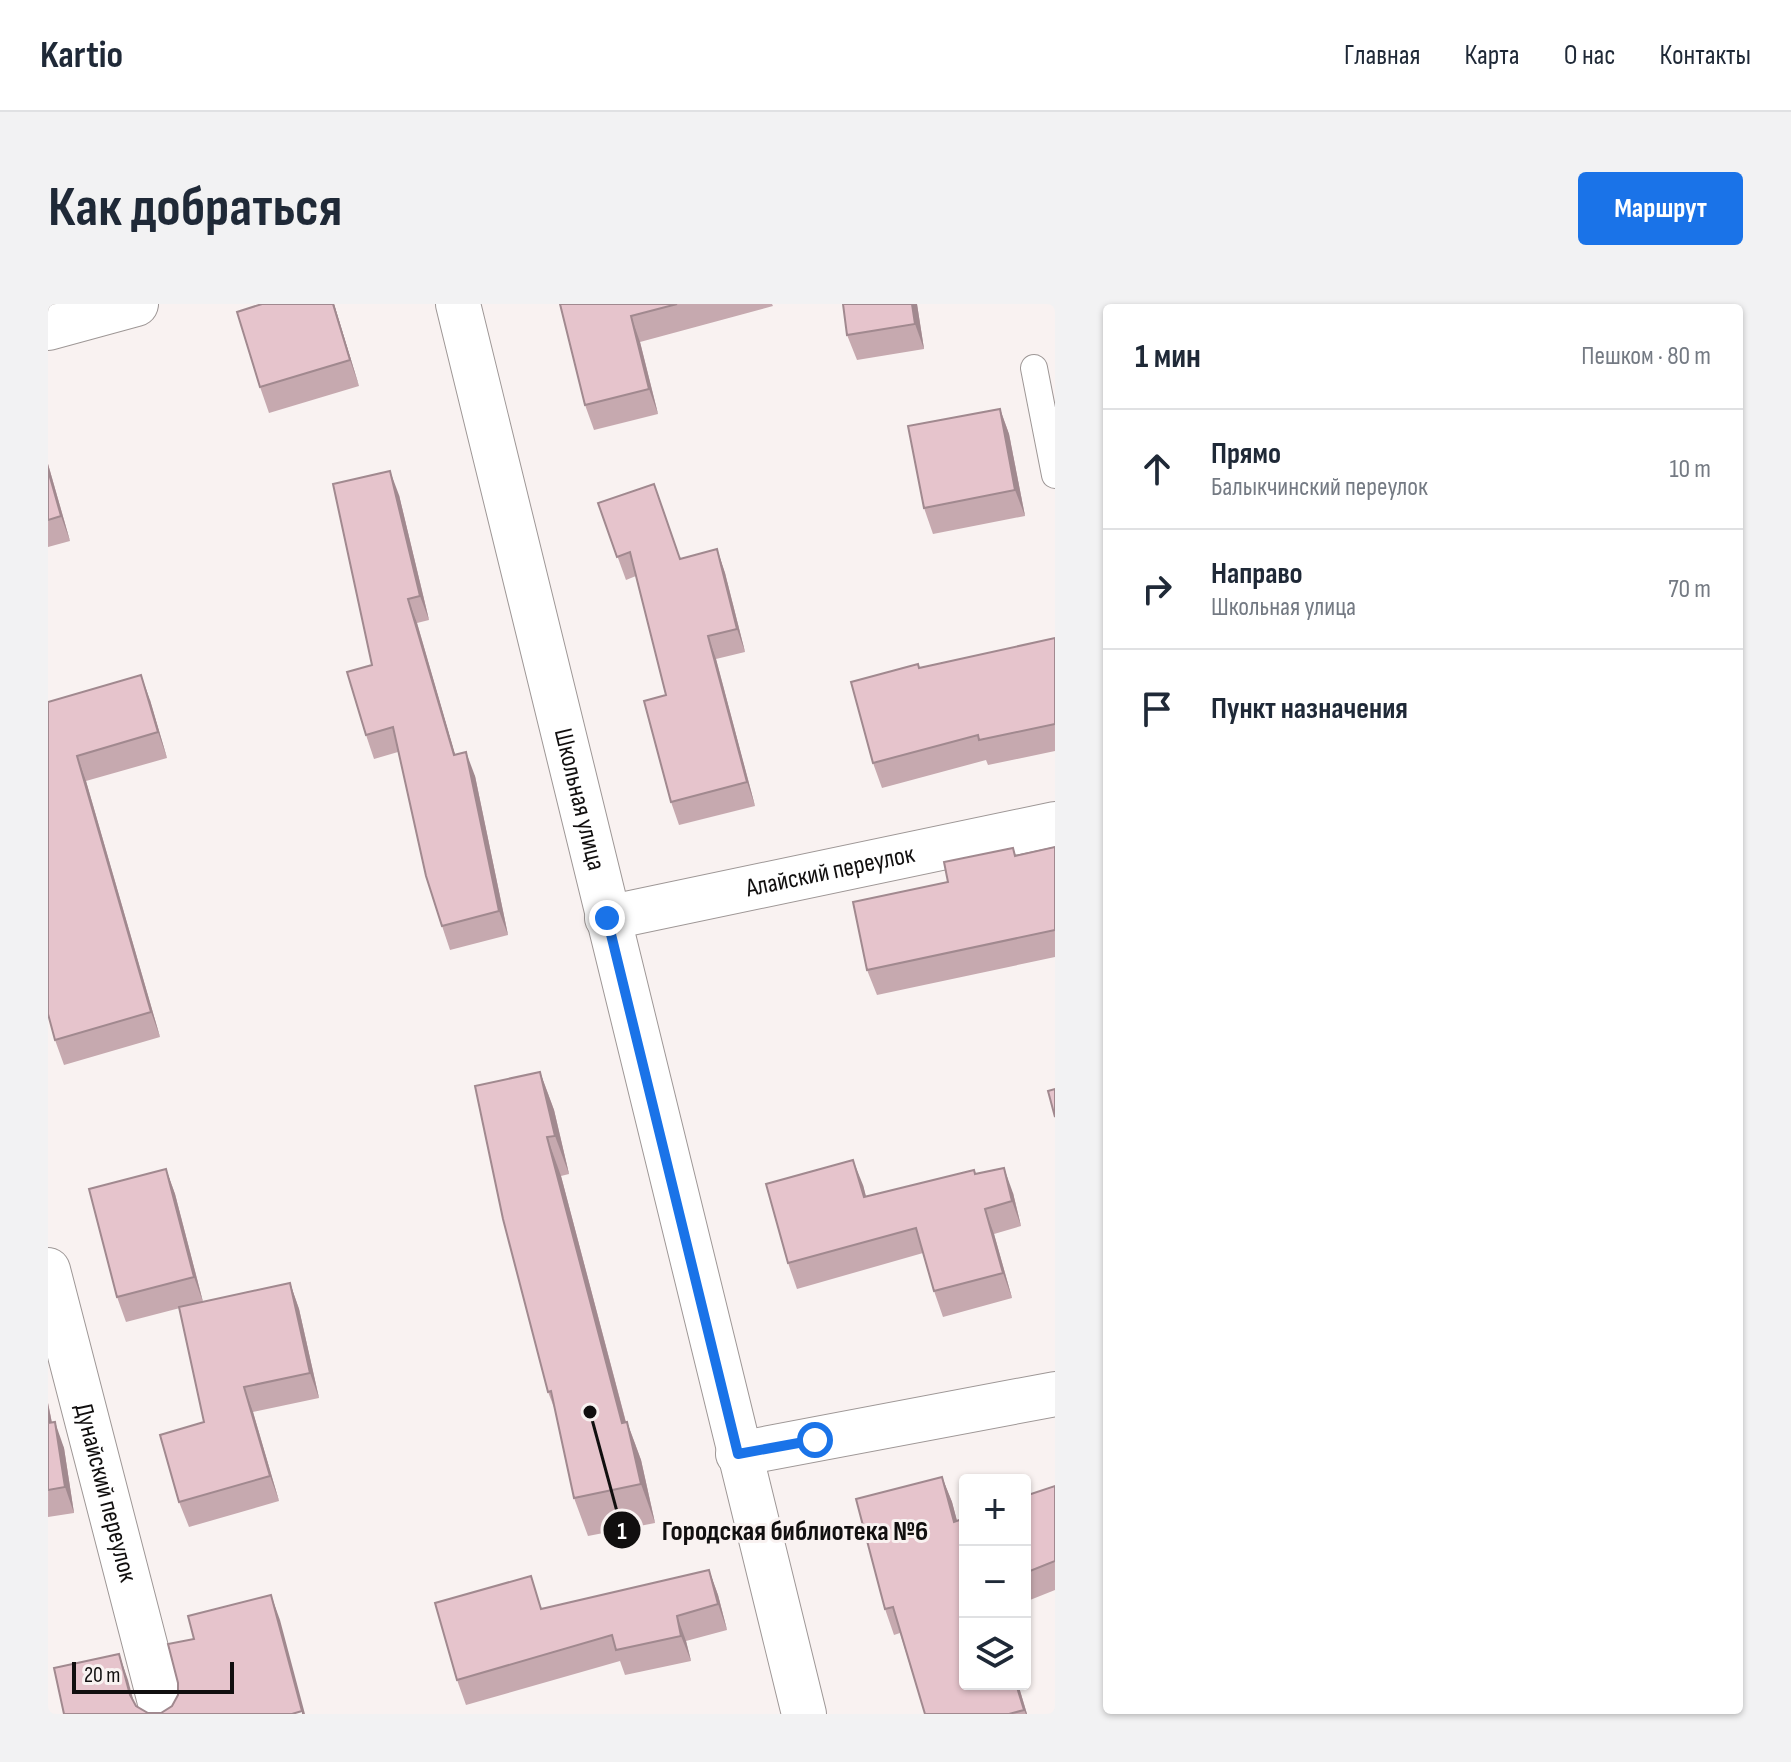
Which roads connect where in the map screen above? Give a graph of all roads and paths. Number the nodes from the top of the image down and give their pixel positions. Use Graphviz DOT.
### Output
graph roads {
  1 [pos="136,304"];
  2 [pos="458,304"];
  3 [pos="48,328"];
  4 [pos="1034,368"];
  5 [pos="1055,475"];
  6 [pos="1055,824"];
  7 [pos="607,918"];
  8 [pos="48,1270"];
  9 [pos="1055,1394"];
  10 [pos="738,1454"];
  11 [pos="163,1714"];
  12 [pos="804,1714"];
  1 -- 3 [label="street"];
  2 -- 7 [label="street, Школьная улица"];
  4 -- 5 [label="lane"];
  6 -- 7 [label="street, Алайский переулок"];
  7 -- 10 [label="street, Школьная улица"];
  8 -- 11 [label="street, Дунайский переулок"];
  9 -- 10 [label="street"];
  10 -- 12 [label="street, Школьная улица"];
}
